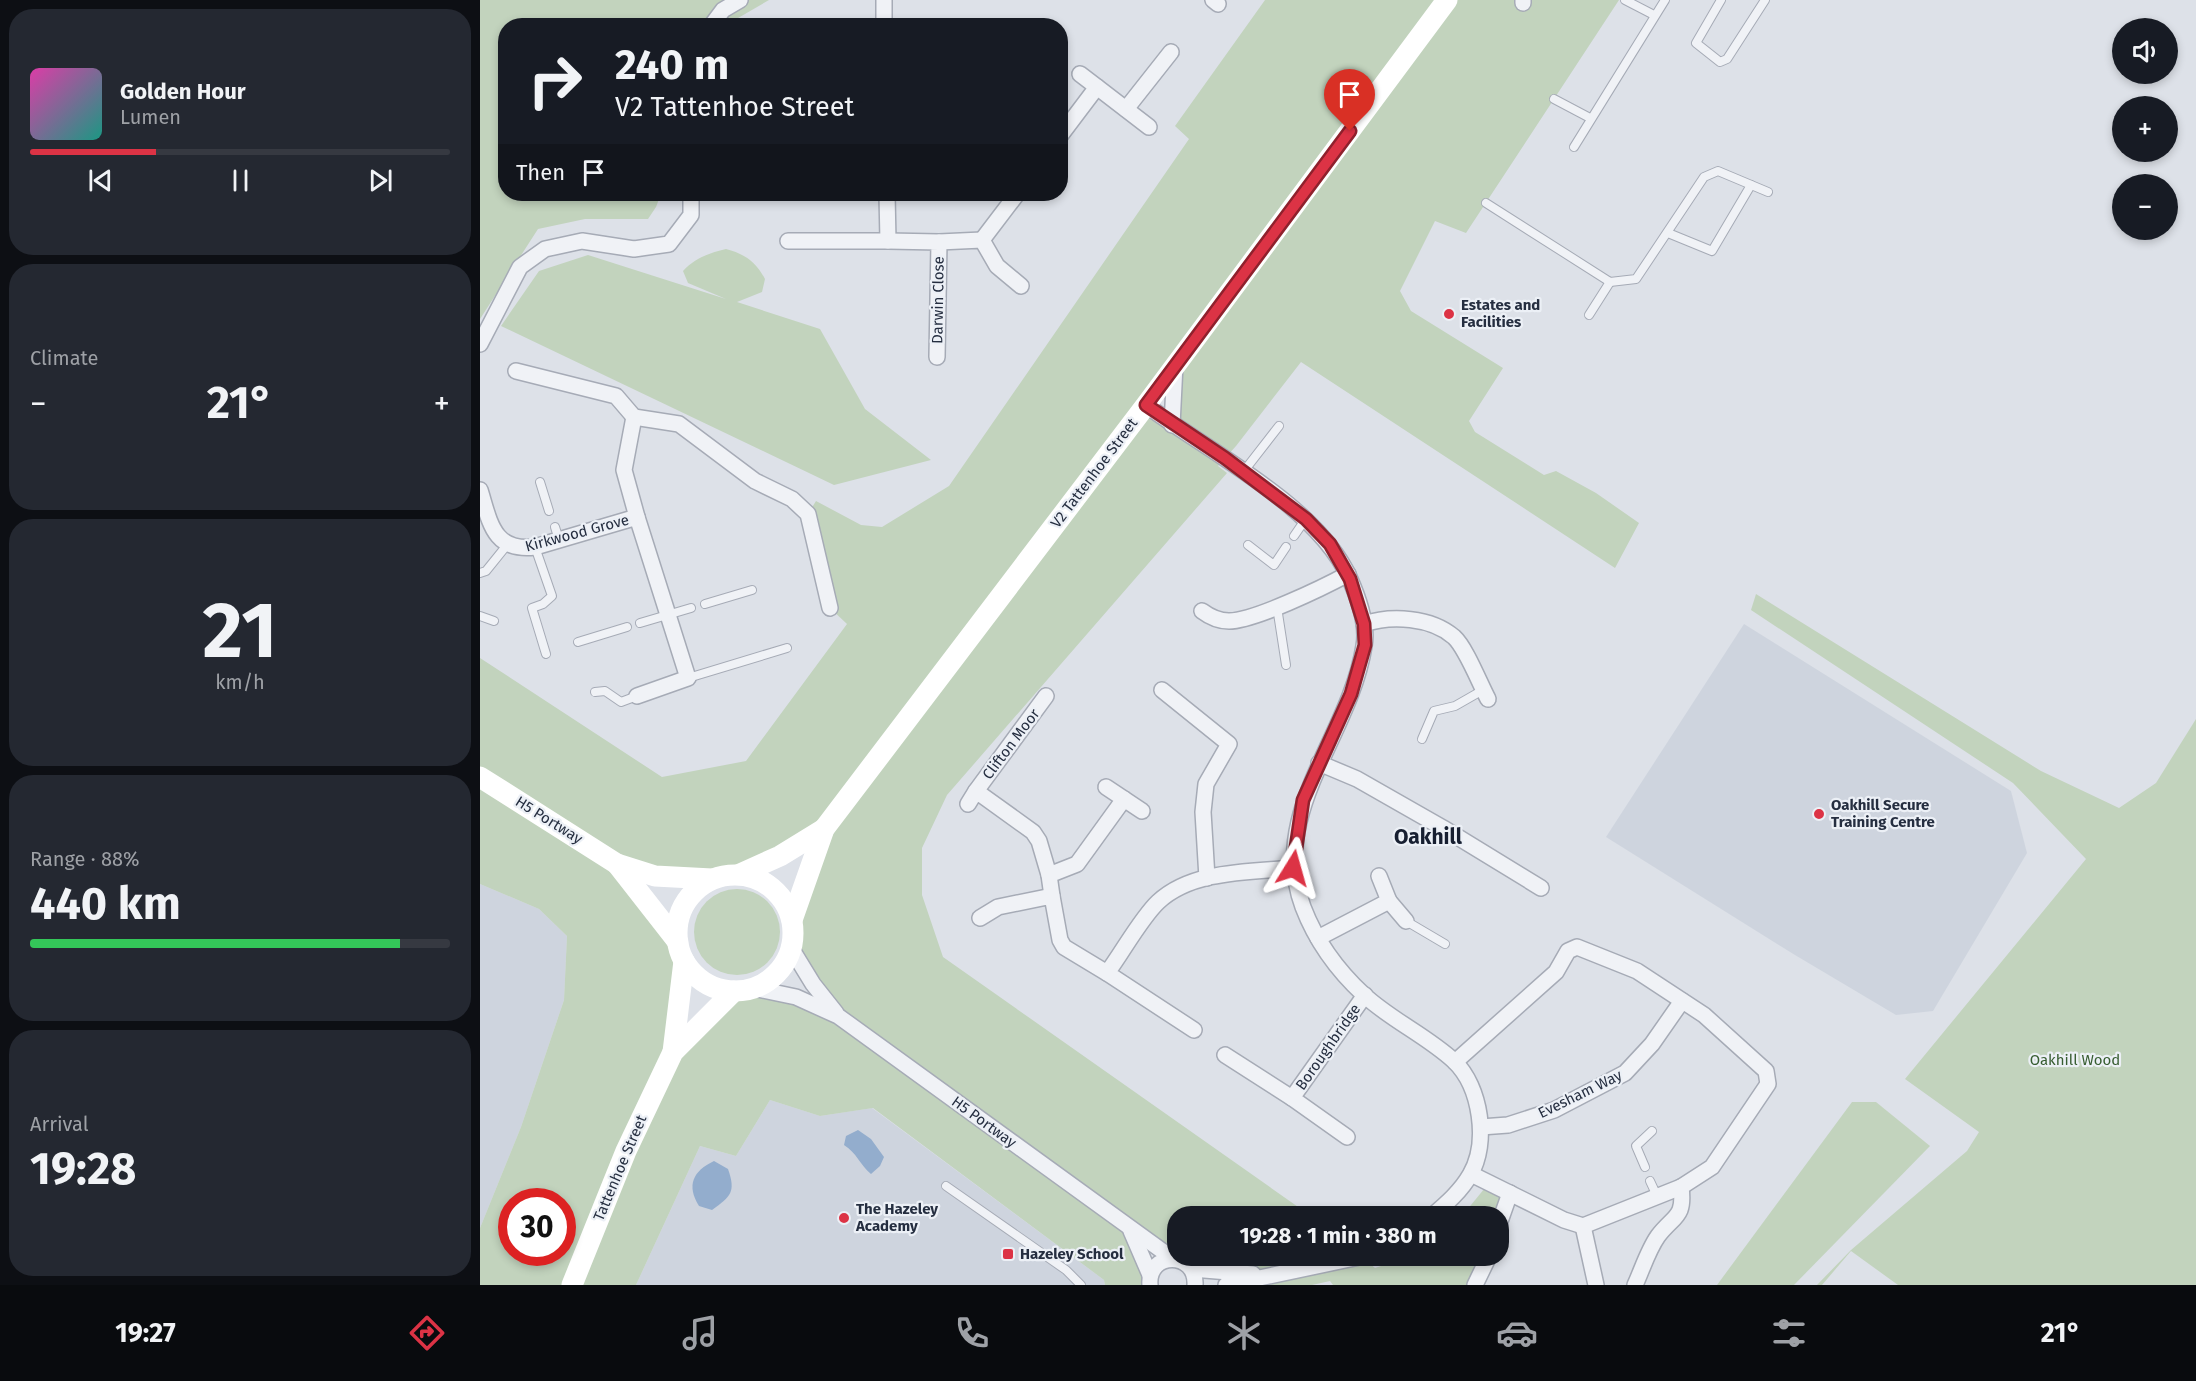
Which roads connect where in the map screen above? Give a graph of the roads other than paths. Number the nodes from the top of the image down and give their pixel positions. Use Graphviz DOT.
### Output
graph roads {
  1 [pos="740,0"];
  2 [pos="884,0"];
  3 [pos="1447,0"];
  4 [pos="1624,0"];
  5 [pos="1665,0"];
  6 [pos="1721,0"];
  7 [pos="1765,0"];
  8 [pos="1654,15"];
  9 [pos="717,18"];
  10 [pos="884,18"];
  11 [pos="1171,52"];
  12 [pos="1080,74"];
  13 [pos="1097,87"];
  14 [pos="1554,99"];
  15 [pos="1126,109"];
  16 [pos="1590,118"];
  17 [pos="1068,125"];
  18 [pos="1149,127"];
  19 [pos="1574,147"];
  20 [pos="1751,185"];
  21 [pos="1768,192"];
  22 [pos="691,201"];
  23 [pos="887,201"];
  24 [pos="1012,201"];
  25 [pos="1486,203"];
  26 [pos="1668,233"];
  27 [pos="982,240"];
  28 [pos="888,241"];
  29 [pos="788,242"];
  30 [pos="939,242"];
  31 [pos="1610,282"];
  32 [pos="1021,286"];
  33 [pos="1589,315"];
  34 [pos="480,344"];
  35 [pos="937,357"];
  36 [pos="1175,365"];
  37 [pos="516,371"];
  38 [pos="1146,405"];
  39 [pos="634,417"];
  40 [pos="1172,425"];
  41 [pos="1279,426"];
  42 [pos="1243,473"];
  43 [pos="540,482"];
  44 [pos="480,490"];
  45 [pos="549,511"];
  46 [pos="638,517"];
  47 [pos="1306,519"];
  48 [pos="1294,536"];
  49 [pos="1248,544"];
  50 [pos="507,545"];
  51 [pos="535,547"];
  52 [pos="1286,547"];
  53 [pos="480,573"];
  54 [pos="1348,574"];
  55 [pos="752,590"];
  56 [pos="705,604"];
  57 [pos="1277,607"];
  58 [pos="691,608"];
  59 [pos="830,608"];
  60 [pos="1202,611"];
  61 [pos="668,615"];
  62 [pos="480,616"];
  63 [pos="494,621"];
  64 [pos="640,623"];
  65 [pos="1364,624"];
  66 [pos="627,627"];
  67 [pos="578,642"];
  68 [pos="787,648"];
  69 [pos="546,654"];
  70 [pos="1286,665"];
  71 [pos="688,678"];
  72 [pos="1162,690"];
  73 [pos="595,692"];
  74 [pos="1486,694"];
  75 [pos="637,696"];
  76 [pos="1046,696"];
  77 [pos="1422,739"];
  78 [pos="1319,763"];
  79 [pos="480,777"];
  80 [pos="1106,787"];
  81 [pos="1124,799"];
  82 [pos="1142,811"];
  83 [pos="824,829"];
  84 [pos="617,864"];
  85 [pos="1293,868"];
  86 [pos="740,874"];
  87 [pos="1049,875"];
  88 [pos="1379,876"];
  89 [pos="1207,878"];
  90 [pos="712,879"];
  91 [pos="1541,888"];
  92 [pos="1052,896"];
  93 [pos="1389,901"];
  94 [pos="980,918"];
  95 [pos="792,920"];
  96 [pos="1406,921"];
  97 [pos="1318,938"];
  98 [pos="1445,944"];
  99 [pos="791,948"];
  100 [pos="681,951"];
  101 [pos="1107,973"];
  102 [pos="744,989"];
  103 [pos="1365,995"];
  104 [pos="1682,1001"];
  105 [pos="842,1019"];
  106 [pos="1194,1030"];
  107 [pos="673,1052"];
  108 [pos="1225,1055"];
  109 [pos="1455,1062"];
  110 [pos="1292,1098"];
  111 [pos="1480,1127"];
  112 [pos="1652,1131"];
  113 [pos="1347,1137"];
  114 [pos="1645,1167"];
  115 [pos="1471,1174"];
  116 [pos="1650,1181"];
  117 [pos="946,1186"];
  118 [pos="1681,1187"];
  119 [pos="1510,1193"];
  120 [pos="1657,1196"];
  121 [pos="1443,1206"];
  122 [pos="1505,1206"];
  123 [pos="1583,1226"];
  124 [pos="1130,1229"];
  125 [pos="1167,1255"];
  126 [pos="1167,1260"];
  127 [pos="1189,1266"];
  128 [pos="1313,1266"];
  129 [pos="1484,1266"];
  130 [pos="1192,1269"];
  131 [pos="1268,1275"];
  132 [pos="1150,1280"];
  133 [pos="572,1285"];
  134 [pos="1082,1285"];
  135 [pos="1195,1285"];
  136 [pos="1226,1285"];
  137 [pos="1475,1285"];
  138 [pos="1596,1285"];
  139 [pos="1635,1285"];
  1 -- 9 [label="street"];
  2 -- 10 [label="street"];
  3 -- 36 [label="street, V2 Tattenhoe Street"];
  4 -- 8 [label="lane"];
  5 -- 8 [label="lane"];
  6 -- 7 [label="lane"];
  8 -- 16 [label="lane"];
  11 -- 15 [label="street"];
  12 -- 13 [label="street"];
  13 -- 15 [label="street"];
  13 -- 17 [label="street"];
  14 -- 16 [label="lane"];
  15 -- 18 [label="street"];
  16 -- 19 [label="lane"];
  20 -- 21 [label="lane"];
  20 -- 26 [label="lane"];
  20 -- 26 [label="lane"];
  22 -- 34 [label="street"];
  23 -- 28 [label="street"];
  24 -- 27 [label="street"];
  25 -- 31 [label="lane"];
  26 -- 31 [label="lane"];
  27 -- 30 [label="street, Darwin Close"];
  27 -- 32 [label="street"];
  28 -- 29 [label="street, Darwin Close"];
  28 -- 30 [label="street, Darwin Close"];
  30 -- 35 [label="street, Darwin Close"];
  31 -- 33 [label="lane"];
  36 -- 38 [label="street, V2 Tattenhoe Street"];
  36 -- 40 [label="street"];
  37 -- 39 [label="street"];
  38 -- 40 [label="street"];
  38 -- 83 [label="street, V2 Tattenhoe Street"];
  39 -- 46 [label="street, Kirkwood Grove"];
  39 -- 59 [label="street"];
  40 -- 42 [label="street"];
  41 -- 42 [label="lane"];
  42 -- 47 [label="street"];
  43 -- 45 [label="lane"];
  44 -- 50 [label="street, Kirkwood Grove"];
  46 -- 51 [label="street, Kirkwood Grove"];
  46 -- 61 [label="street, Kirkwood Grove"];
  47 -- 48 [label="lane"];
  47 -- 54 [label="street"];
  49 -- 52 [label="lane"];
  50 -- 51 [label="street, Kirkwood Grove"];
  50 -- 53 [label="lane"];
  51 -- 69 [label="lane"];
  54 -- 57 [label="street"];
  54 -- 65 [label="street"];
  55 -- 56 [label="lane"];
  57 -- 60 [label="street"];
  57 -- 70 [label="lane"];
  58 -- 61 [label="lane"];
  61 -- 64 [label="lane"];
  61 -- 71 [label="street, Kirkwood Grove"];
  62 -- 63 [label="lane"];
  65 -- 74 [label="street"];
  65 -- 78 [label="street"];
  66 -- 67 [label="lane"];
  68 -- 71 [label="lane"];
  71 -- 75 [label="street"];
  72 -- 89 [label="street"];
  73 -- 75 [label="lane"];
  74 -- 77 [label="lane"];
  76 -- 87 [label="street, Clifton Moor"];
  78 -- 85 [label="street"];
  78 -- 91 [label="street"];
  79 -- 84 [label="street, H5 Portway"];
  80 -- 81 [label="street"];
  81 -- 82 [label="street"];
  81 -- 87 [label="street"];
  83 -- 86 [label="street, V2 Tattenhoe Street"];
  83 -- 95 [label="street, V2 Tattenhoe Street"];
  84 -- 90 [label="street, H5 Portway"];
  84 -- 100 [label="street, H5 Portway"];
  85 -- 89 [label="street"];
  85 -- 97 [label="street"];
  86 -- 90 [label="street"];
  86 -- 95 [label="street"];
  87 -- 92 [label="street, Clifton Moor"];
  88 -- 93 [label="street"];
  89 -- 101 [label="street"];
  90 -- 100 [label="street"];
  92 -- 94 [label="street"];
  92 -- 101 [label="street, Clifton Moor"];
  93 -- 96 [label="street"];
  93 -- 97 [label="street"];
  95 -- 99 [label="street"];
  96 -- 98 [label="lane"];
  97 -- 103 [label="street"];
  99 -- 102 [label="street"];
  99 -- 105 [label="street, H5 Portway"];
  100 -- 102 [label="street"];
  100 -- 107 [label="street, Tattenhoe Street"];
  101 -- 106 [label="street, Clifton Moor"];
  102 -- 105 [label="street, H5 Portway"];
  102 -- 107 [label="street, Tattenhoe Street"];
  103 -- 109 [label="street"];
  103 -- 110 [label="street, Boroughbridge"];
  104 -- 109 [label="street"];
  104 -- 111 [label="street, Evesham Way"];
  104 -- 118 [label="street"];
  105 -- 124 [label="street, H5 Portway"];
  107 -- 133 [label="street, Tattenhoe Street"];
  108 -- 110 [label="street, Boroughbridge"];
  109 -- 111 [label="street"];
  110 -- 113 [label="street, Boroughbridge"];
  111 -- 115 [label="street"];
  112 -- 114 [label="lane"];
  115 -- 119 [label="street"];
  115 -- 121 [label="street"];
  116 -- 120 [label="lane"];
  117 -- 134 [label="lane"];
  118 -- 120 [label="street"];
  118 -- 139 [label="street"];
  119 -- 122 [label="street"];
  119 -- 123 [label="street"];
  120 -- 123 [label="street"];
  123 -- 138 [label="street"];
  124 -- 125 [label="street, H5 Portway"];
  124 -- 132 [label="street"];
  126 -- 132 [label="street"];
  127 -- 130 [label="street, H5 Portway"];
  128 -- 131 [label="street"];
  129 -- 137 [label="street"];
  130 -- 131 [label="street"];
  130 -- 135 [label="street"];
  131 -- 136 [label="street"];
}
